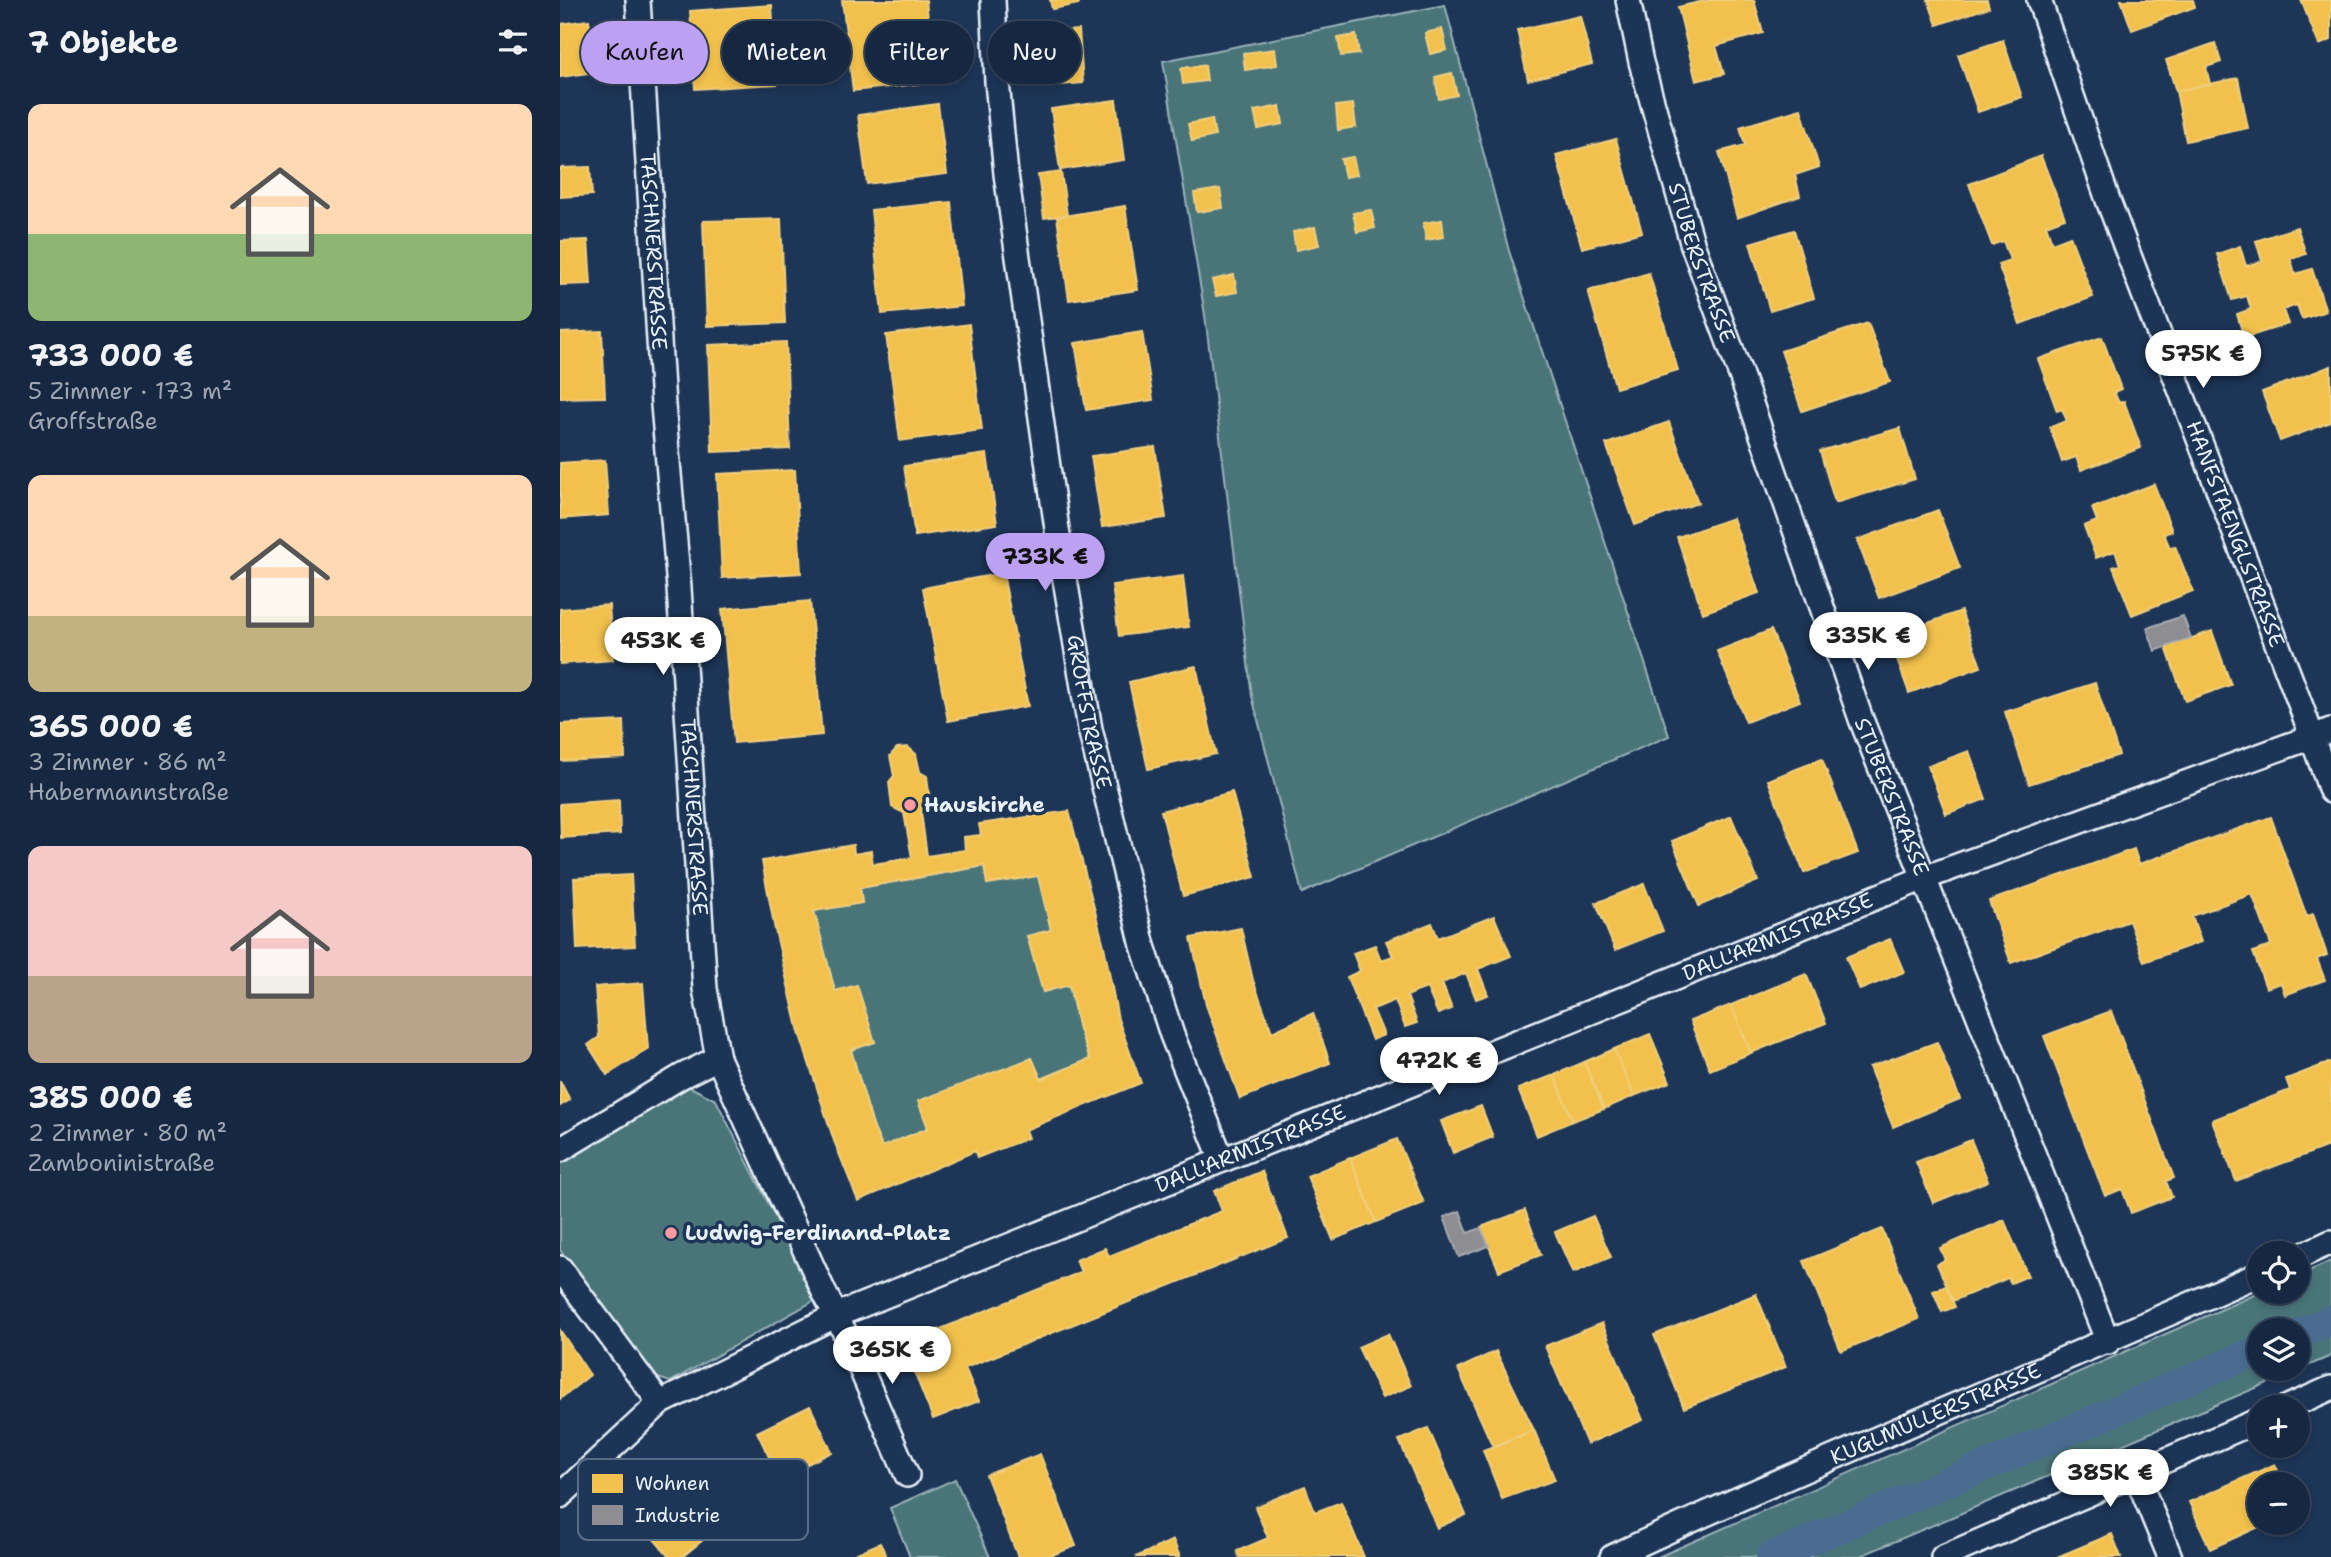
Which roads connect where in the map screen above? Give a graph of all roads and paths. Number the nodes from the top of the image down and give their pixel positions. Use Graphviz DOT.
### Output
graph roads {
  1 [pos="638,0"];
  2 [pos="993,0"];
  3 [pos="1628,0"];
  4 [pos="2039,0"];
  5 [pos="2322,733"];
  6 [pos="2331,791"];
  7 [pos="1924,878"];
  8 [pos="718,1058"];
  9 [pos="560,1150"];
  10 [pos="1222,1160"];
  11 [pos="2331,1242"];
  12 [pos="2310,1252"];
  13 [pos="560,1268"];
  14 [pos="2247,1279"];
  15 [pos="837,1315"];
  16 [pos="2108,1342"];
  17 [pos="2331,1388"];
  18 [pos="2310,1397"];
  19 [pos="660,1404"];
  20 [pos="2247,1425"];
  21 [pos="600,1459"];
  22 [pos="2136,1474"];
  23 [pos="907,1475"];
  24 [pos="578,1479"];
  25 [pos="560,1496"];
  26 [pos="1612,1557"];
  27 [pos="1943,1557"];
  28 [pos="2170,1557"];
  1 -- 8 [label="street, TASCHNERSTRASSE"];
  2 -- 10 [label="street, GROFFSTRASSE"];
  3 -- 7 [label="street, STUBERSTRASSE"];
  4 -- 5 [label="street, HANFSTAENGLSTRASSE"];
  5 -- 6 [label="street, HANFSTAENGLSTRASSE"];
  5 -- 7 [label="street, DALL'ARMISTRASSE"];
  7 -- 10 [label="street, DALL'ARMISTRASSE"];
  7 -- 16 [label="street, STUBERSTRASSE"];
  8 -- 9 [label="street"];
  8 -- 15 [label="street, TASCHNERSTRASSE"];
  10 -- 15 [label="street, DALL'ARMISTRASSE"];
  11 -- 12 [label="street"];
  13 -- 19 [label="street"];
  14 -- 16 [label="street, KUGLMÜLLERSTRASSE"];
  15 -- 19 [label="street, DALL'ARMISTRASSE"];
  15 -- 23 [label="street, TASCHNERSTRASSE"];
  16 -- 26 [label="street, KUGLMÜLLERSTRASSE"];
  17 -- 18 [label="street"];
  19 -- 21 [label="street, DALL'ARMISTRASSE"];
  20 -- 22 [label="street"];
  22 -- 27 [label="street"];
  22 -- 28 [label="street"];
  24 -- 25 [label="street, DALL'ARMISTRASSE"];
}
